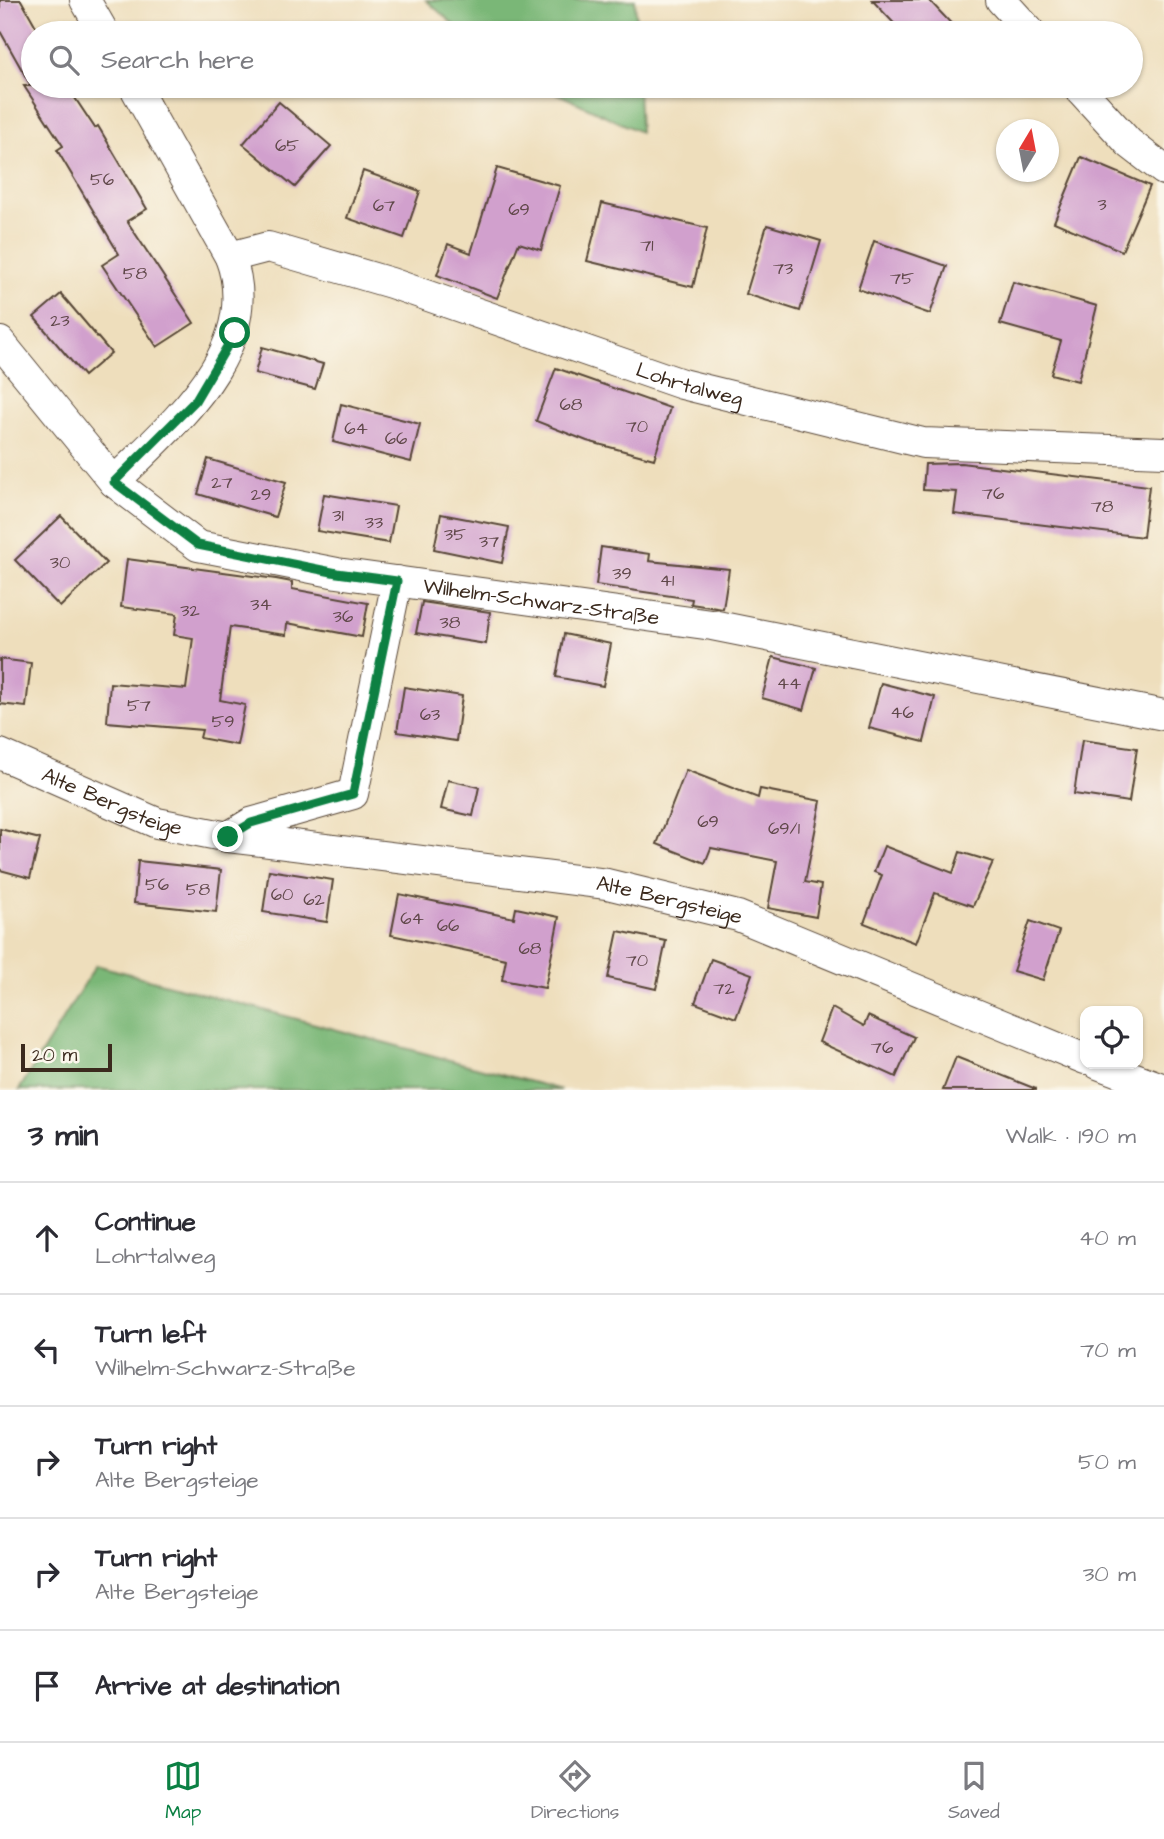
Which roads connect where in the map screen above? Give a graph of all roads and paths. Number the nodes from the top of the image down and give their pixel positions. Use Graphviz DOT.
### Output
graph roads {
  1 [pos="85,0"];
  2 [pos="1001,0"];
  3 [pos="97,21"];
  4 [pos="1020,21"];
  5 [pos="141,98"];
  6 [pos="1088,98"];
  7 [pos="1164,170"];
  8 [pos="230,257"];
  9 [pos="0,342"];
  10 [pos="1164,452"];
  11 [pos="114,482"];
  12 [pos="397,581"];
  13 [pos="1164,715"];
  14 [pos="0,754"];
  15 [pos="228,837"];
  16 [pos="1080,1057"];
  17 [pos="1116,1069"];
  18 [pos="1160,1081"];
  1 -- 3 [label="street"];
  2 -- 4 [label="street"];
  5 -- 8 [label="street"];
  6 -- 7 [label="street"];
  8 -- 10 [label="street, Lohrtalweg"];
  8 -- 11 [label="street"];
  9 -- 11 [label="street, Wilhelm-Schwarz-Straße"];
  11 -- 12 [label="street, Wilhelm-Schwarz-Straße"];
  12 -- 13 [label="street, Wilhelm-Schwarz-Straße"];
  12 -- 15 [label="street"];
  14 -- 15 [label="street, Alte Bergsteige"];
  15 -- 16 [label="street, Alte Bergsteige"];
  17 -- 18 [label="street"];
}
